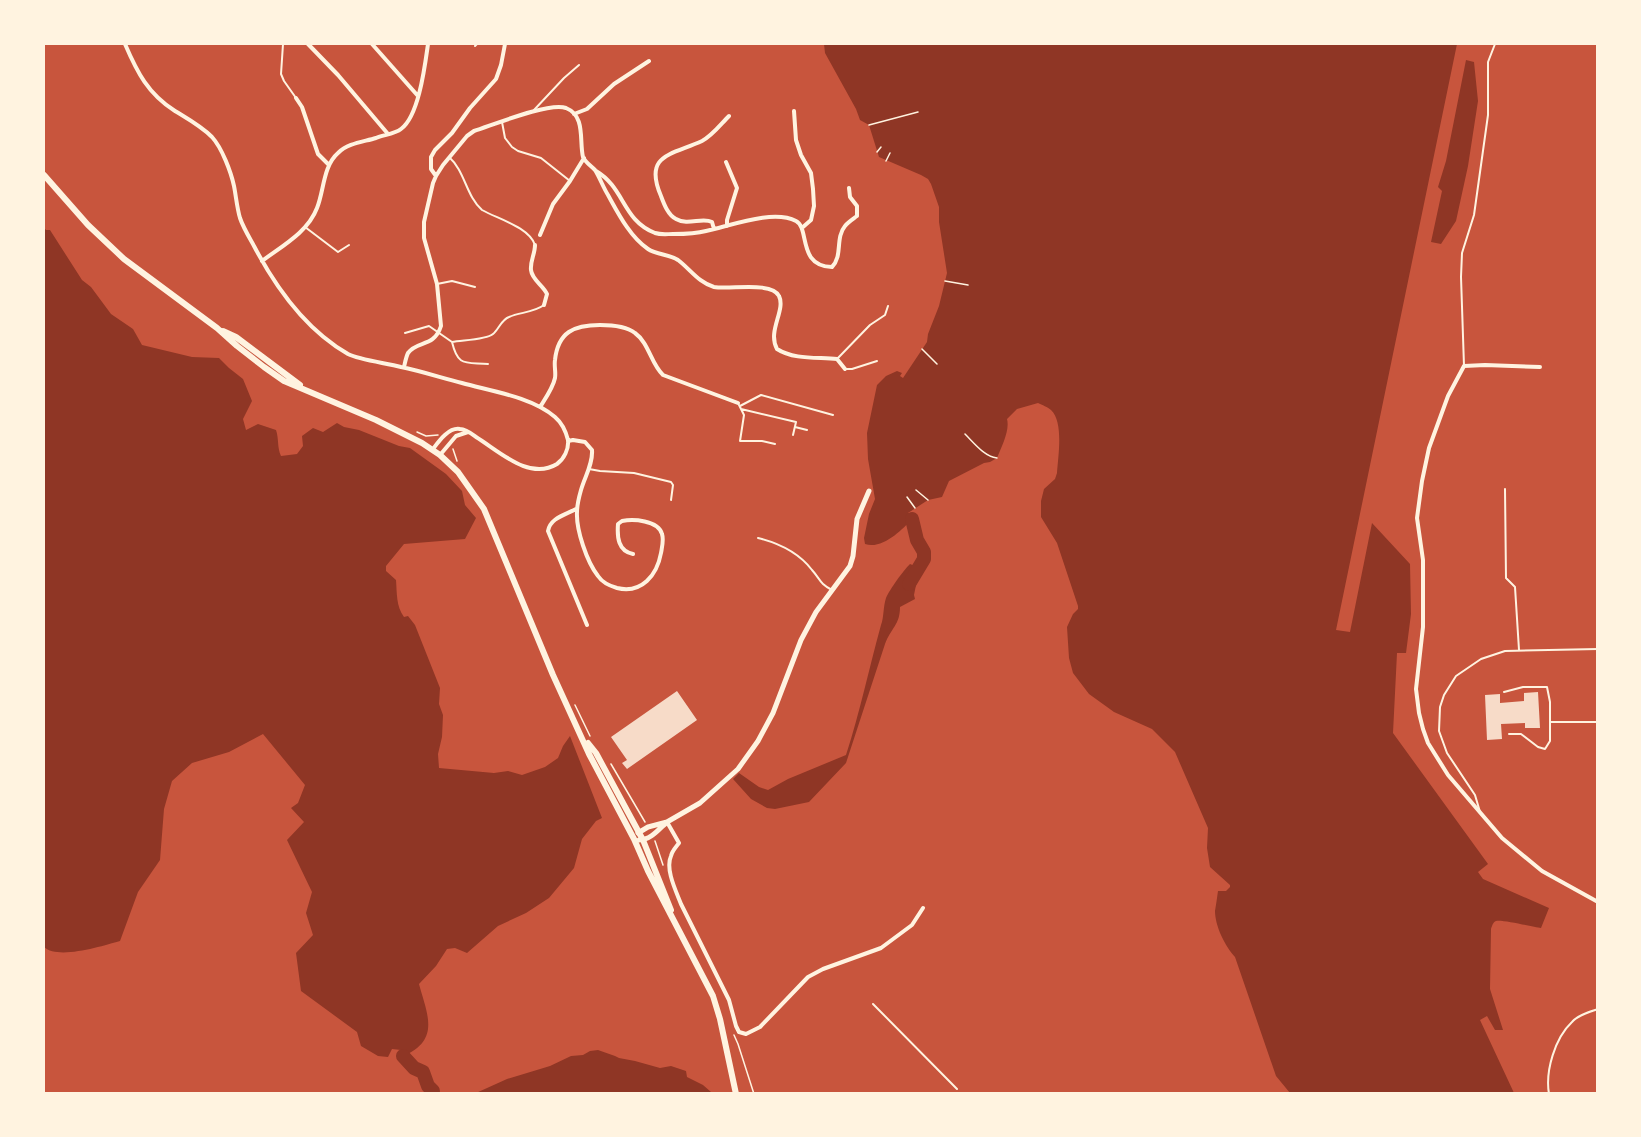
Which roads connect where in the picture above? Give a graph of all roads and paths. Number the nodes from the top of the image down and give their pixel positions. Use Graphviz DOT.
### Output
graph roads {
  1 [pos="125,44"];
  2 [pos="283,44"];
  3 [pos="308,44"];
  4 [pos="372,44"];
  5 [pos="428,44"];
  6 [pos="505,44"];
  7 [pos="1495,44"];
  8 [pos="649,61"];
  9 [pos="579,65"];
  10 [pos="418,96"];
  11 [pos="296,98"];
  12 [pos="794,111"];
  13 [pos="532,112"];
  14 [pos="918,112"];
  15 [pos="574,114"];
  16 [pos="729,116"];
  17 [pos="502,122"];
  18 [pos="869,125"];
  19 [pos="388,134"];
  20 [pos="881,147"];
  21 [pos="877,152"];
  22 [pos="890,153"];
  23 [pos="449,158"];
  24 [pos="584,158"];
  25 [pos="886,160"];
  26 [pos="726,162"];
  27 [pos="329,165"];
  28 [pos="595,171"];
  29 [pos="44,175"];
  30 [pos="436,176"];
  31 [pos="570,181"];
  32 [pos="849,188"];
  33 [pos="727,226"];
  34 [pos="803,226"];
  35 [pos="305,227"];
  36 [pos="714,229"];
  37 [pos="540,235"];
  38 [pos="349,245"];
  39 [pos="535,245"];
  40 [pos="262,261"];
  41 [pos="945,281"];
  42 [pos="436,284"];
  43 [pos="968,285"];
  44 [pos="475,287"];
  45 [pos="544,305"];
  46 [pos="888,306"];
  47 [pos="439,332"];
  48 [pos="405,333"];
  49 [pos="452,342"];
  50 [pos="922,349"];
  51 [pos="837,359"];
  52 [pos="878,360"];
  53 [pos="488,364"];
  54 [pos="937,364"];
  55 [pos="1464,366"];
  56 [pos="404,367"];
  57 [pos="1540,367"];
  58 [pos="845,369"];
  59 [pos="739,406"];
  60 [pos="540,407"];
  61 [pos="833,415"];
  62 [pos="795,427"];
  63 [pos="807,430"];
  64 [pos="468,431"];
  65 [pos="416,432"];
  66 [pos="965,434"];
  67 [pos="793,435"];
  68 [pos="442,439"];
  69 [pos="568,441"];
  70 [pos="449,443"];
  71 [pos="775,444"];
  72 [pos="433,449"];
  73 [pos="440,455"];
  74 [pos="998,458"];
  75 [pos="461,466"];
  76 [pos="589,469"];
  77 [pos="1505,489"];
  78 [pos="916,490"];
  79 [pos="869,491"];
  80 [pos="907,497"];
  81 [pos="671,500"];
  82 [pos="928,500"];
  83 [pos="915,508"];
  84 [pos="576,510"];
  85 [pos="758,538"];
  86 [pos="633,554"];
  87 [pos="832,590"];
  88 [pos="587,625"];
  89 [pos="1598,649"];
  90 [pos="1519,650"];
  91 [pos="1504,692"];
  92 [pos="574,702"];
  93 [pos="1550,722"];
  94 [pos="1598,722"];
  95 [pos="1509,734"];
  96 [pos="582,735"];
  97 [pos="590,737"];
  98 [pos="607,759"];
  99 [pos="1480,812"];
  100 [pos="645,822"];
  101 [pos="667,822"];
  102 [pos="639,831"];
  103 [pos="634,839"];
  104 [pos="643,840"];
  105 [pos="1598,902"];
  106 [pos="923,908"];
  107 [pos="676,923"];
  108 [pos="873,1004"];
  109 [pos="1598,1009"];
  110 [pos="738,1044"];
  111 [pos="957,1089"];
  112 [pos="736,1094"];
  113 [pos="754,1094"];
  114 [pos="1549,1094"];
  1 -- 40 [label="street"];
  2 -- 11 [label="lane"];
  3 -- 19 [label="street"];
  4 -- 10 [label="street"];
  5 -- 10 [label="street"];
  6 -- 30 [label="street"];
  7 -- 55 [label="lane"];
  8 -- 15 [label="street"];
  9 -- 13 [label="lane"];
  10 -- 19 [label="street"];
  11 -- 27 [label="street"];
  12 -- 34 [label="street"];
  13 -- 15 [label="street"];
  13 -- 17 [label="street"];
  14 -- 18 [label="path"];
  15 -- 24 [label="street"];
  16 -- 36 [label="street"];
  17 -- 23 [label="street"];
  17 -- 31 [label="lane"];
  19 -- 27 [label="street"];
  20 -- 21 [label="path"];
  22 -- 25 [label="path"];
  23 -- 30 [label="street"];
  23 -- 39 [label="lane"];
  24 -- 28 [label="street"];
  24 -- 31 [label="street"];
  26 -- 33 [label="street"];
  27 -- 35 [label="street"];
  28 -- 36 [label="street"];
  28 -- 51 [label="street"];
  29 -- 72 [label="main road"];
  30 -- 42 [label="street"];
  31 -- 37 [label="street"];
  32 -- 34 [label="street"];
  33 -- 34 [label="street"];
  33 -- 36 [label="street"];
  35 -- 38 [label="lane"];
  35 -- 40 [label="street"];
  39 -- 45 [label="street"];
  40 -- 56 [label="street"];
  41 -- 43 [label="path"];
  42 -- 44 [label="lane"];
  42 -- 47 [label="street"];
  45 -- 49 [label="lane"];
  46 -- 51 [label="lane"];
  47 -- 48 [label="lane"];
  47 -- 49 [label="lane"];
  47 -- 56 [label="street"];
  49 -- 53 [label="lane"];
  50 -- 54 [label="path"];
  51 -- 58 [label="street"];
  52 -- 58 [label="lane"];
  55 -- 57 [label="street"];
  55 -- 99 [label="street"];
  56 -- 60 [label="street"];
  59 -- 60 [label="street"];
  59 -- 61 [label="lane"];
  59 -- 62 [label="lane"];
  59 -- 71 [label="lane"];
  60 -- 69 [label="street"];
  62 -- 63 [label="lane"];
  62 -- 67 [label="lane"];
  64 -- 68 [label="street"];
  64 -- 69 [label="street"];
  64 -- 70 [label="street"];
  65 -- 68 [label="path"];
  66 -- 74 [label="path"];
  68 -- 72 [label="street"];
  69 -- 76 [label="street"];
  70 -- 73 [label="street"];
  70 -- 75 [label="path"];
  72 -- 73 [label="main road"];
  73 -- 96 [label="main road"];
  76 -- 81 [label="lane"];
  76 -- 84 [label="street"];
  77 -- 90 [label="lane"];
  78 -- 82 [label="path"];
  79 -- 87 [label="street"];
  80 -- 83 [label="path"];
  84 -- 86 [label="street"];
  84 -- 88 [label="street"];
  85 -- 87 [label="lane"];
  87 -- 101 [label="street"];
  89 -- 90 [label="lane"];
  90 -- 99 [label="lane"];
  91 -- 93 [label="lane"];
  92 -- 97 [label="path"];
  93 -- 94 [label="lane"];
  93 -- 95 [label="lane"];
  96 -- 102 [label="main road"];
  96 -- 103 [label="main road"];
  98 -- 100 [label="path"];
  99 -- 105 [label="street"];
  101 -- 102 [label="street"];
  101 -- 104 [label="street"];
  101 -- 106 [label="street"];
  102 -- 103 [label="street"];
  102 -- 104 [label="main road"];
  103 -- 104 [label="street"];
  103 -- 107 [label="main road"];
  104 -- 107 [label="main road"];
  107 -- 112 [label="main road"];
  108 -- 111 [label="lane"];
  109 -- 114 [label="lane"];
  110 -- 113 [label="path"];
}
